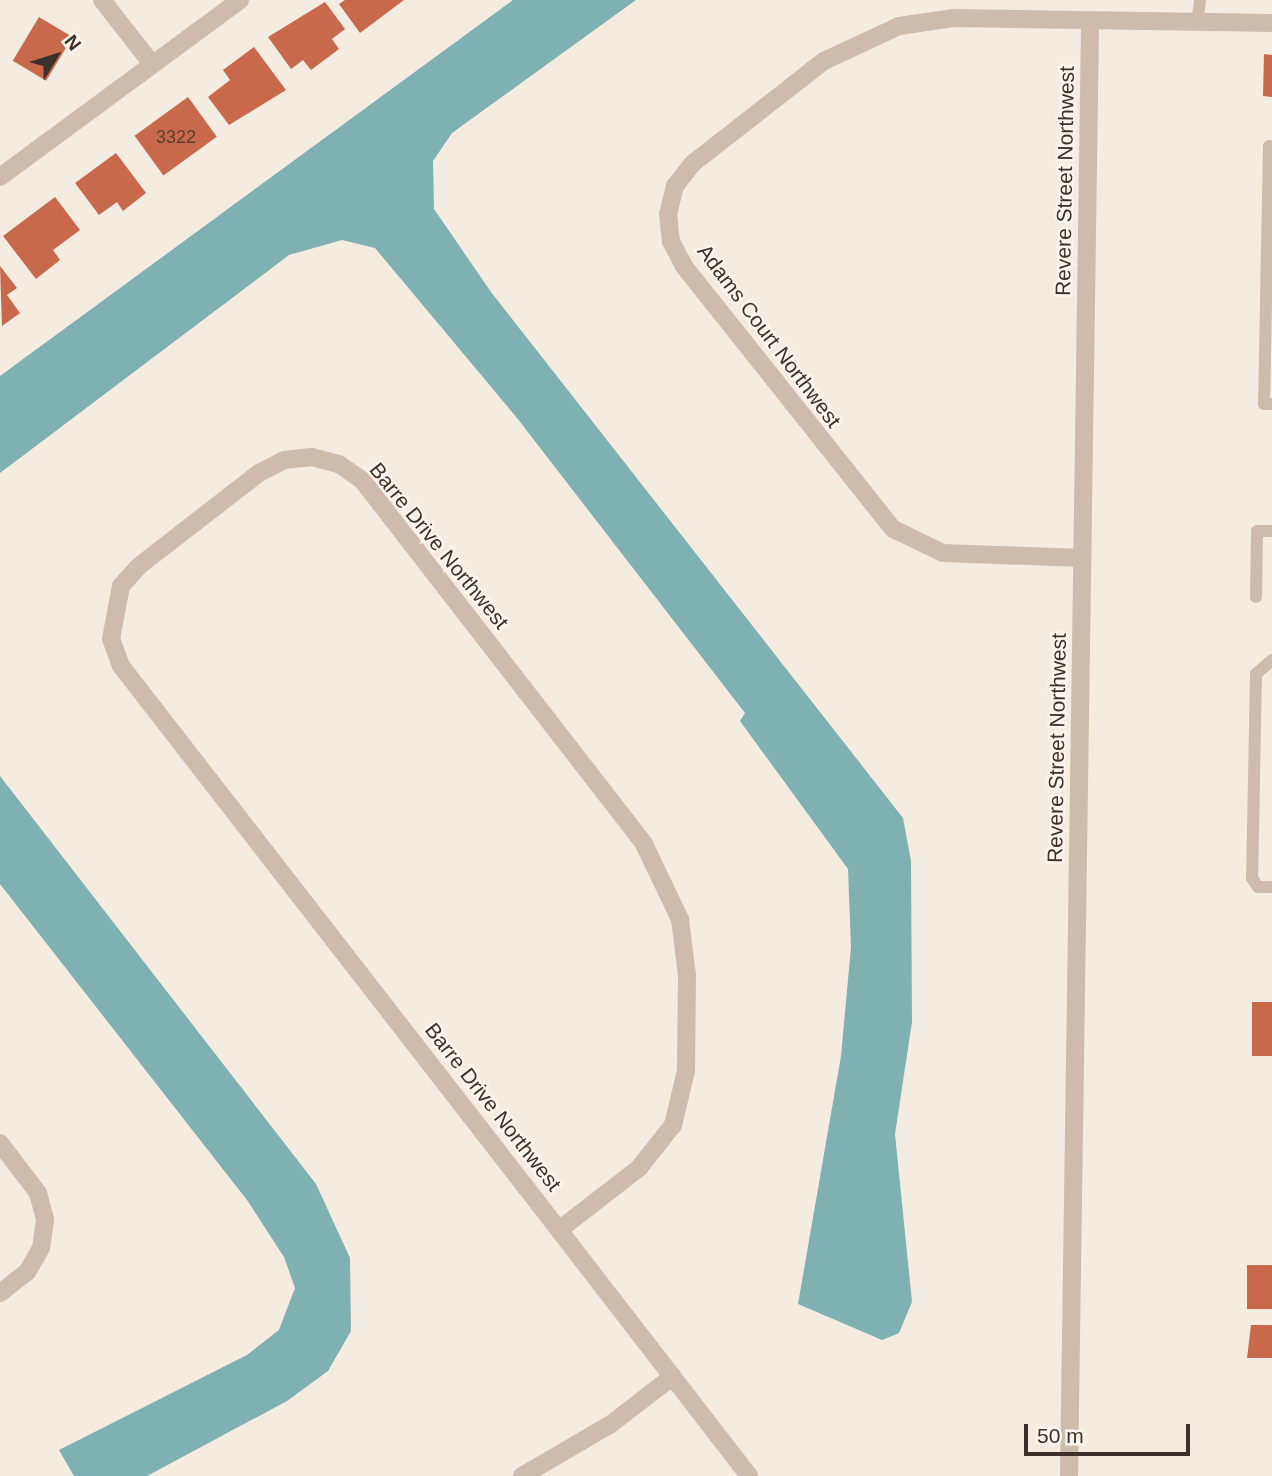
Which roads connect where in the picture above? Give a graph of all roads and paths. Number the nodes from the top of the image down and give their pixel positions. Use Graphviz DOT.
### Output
graph roads {
  1 [pos="102,0"];
  2 [pos="240,0"];
  3 [pos="1197,1"];
  4 [pos="1090,20"];
  5 [pos="1197,22"];
  6 [pos="1272,23"];
  7 [pos="152,64"];
  8 [pos="1269,146"];
  9 [pos="0,177"];
  10 [pos="1269,257"];
  11 [pos="1269,335"];
  12 [pos="1272,404"];
  13 [pos="1272,531"];
  14 [pos="1082,558"];
  15 [pos="1256,597"];
  16 [pos="1271,660"];
  17 [pos="1272,887"];
  18 [pos="0,1143"];
  19 [pos="559,1230"];
  20 [pos="0,1293"];
  21 [pos="673,1376"];
  22 [pos="522,1476"];
  23 [pos="749,1476"];
  24 [pos="1069,1476"];
  1 -- 7 [label="street"];
  2 -- 7 [label="street"];
  3 -- 5 [label="lane"];
  4 -- 5 [label="street, Adams Court Northwest"];
  4 -- 14 [label="street, Revere Street Northwest"];
  4 -- 14 [label="street, Adams Court Northwest"];
  5 -- 6 [label="street, Adams Court Northwest"];
  7 -- 9 [label="street"];
  8 -- 10 [label="lane"];
  10 -- 11 [label="lane"];
  11 -- 12 [label="lane"];
  13 -- 15 [label="lane"];
  14 -- 24 [label="street, Revere Street Northwest"];
  16 -- 17 [label="lane"];
  18 -- 20 [label="street"];
  19 -- 19 [label="street, Barre Drive Northwest"];
  19 -- 21 [label="street, Barre Drive Northwest"];
  21 -- 22 [label="street"];
  21 -- 23 [label="street, Barre Drive Northwest"];
}
